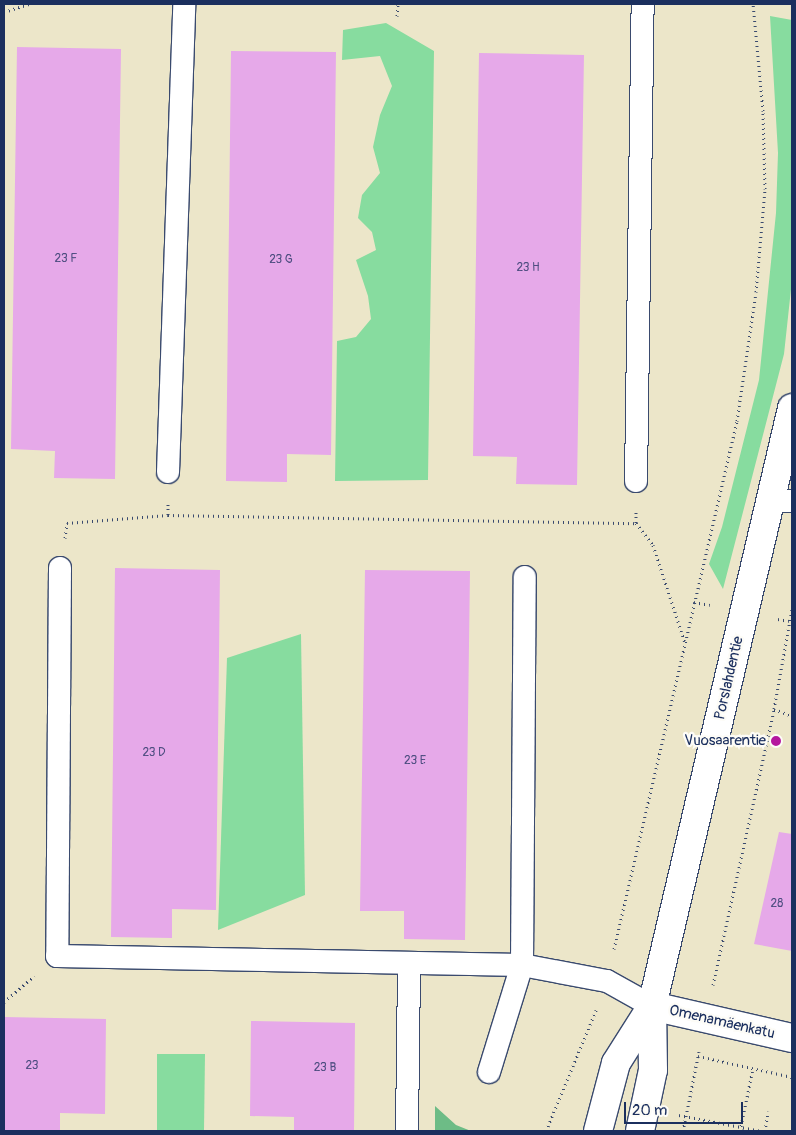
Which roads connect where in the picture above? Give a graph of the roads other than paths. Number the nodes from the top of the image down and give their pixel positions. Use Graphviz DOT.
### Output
graph roads {
  1 [pos="184,4"];
  2 [pos="643,4"];
  3 [pos="792,408"];
  4 [pos="168,472"];
  5 [pos="636,481"];
  6 [pos="781,501"];
  7 [pos="60,568"];
  8 [pos="525,577"];
  9 [pos="409,963"];
  10 [pos="522,965"];
  11 [pos="652,1006"];
  12 [pos="792,1038"];
  13 [pos="489,1072"];
  14 [pos="407,1131"];
  15 [pos="598,1131"];
  16 [pos="640,1131"];
  1 -- 4 [label="lane"];
  2 -- 5 [label="lane"];
  3 -- 6 [label="street, Porslahdentie"];
  6 -- 11 [label="street, Porslahdentie"];
  7 -- 9 [label="lane"];
  8 -- 10 [label="lane"];
  9 -- 10 [label="lane"];
  9 -- 14 [label="lane"];
  10 -- 11 [label="lane"];
  10 -- 13 [label="lane"];
  11 -- 12 [label="street, Omenamäenkatu"];
  11 -- 15 [label="street, Porslahdentie"];
  11 -- 16 [label="street, Porslahdentie"];
}
